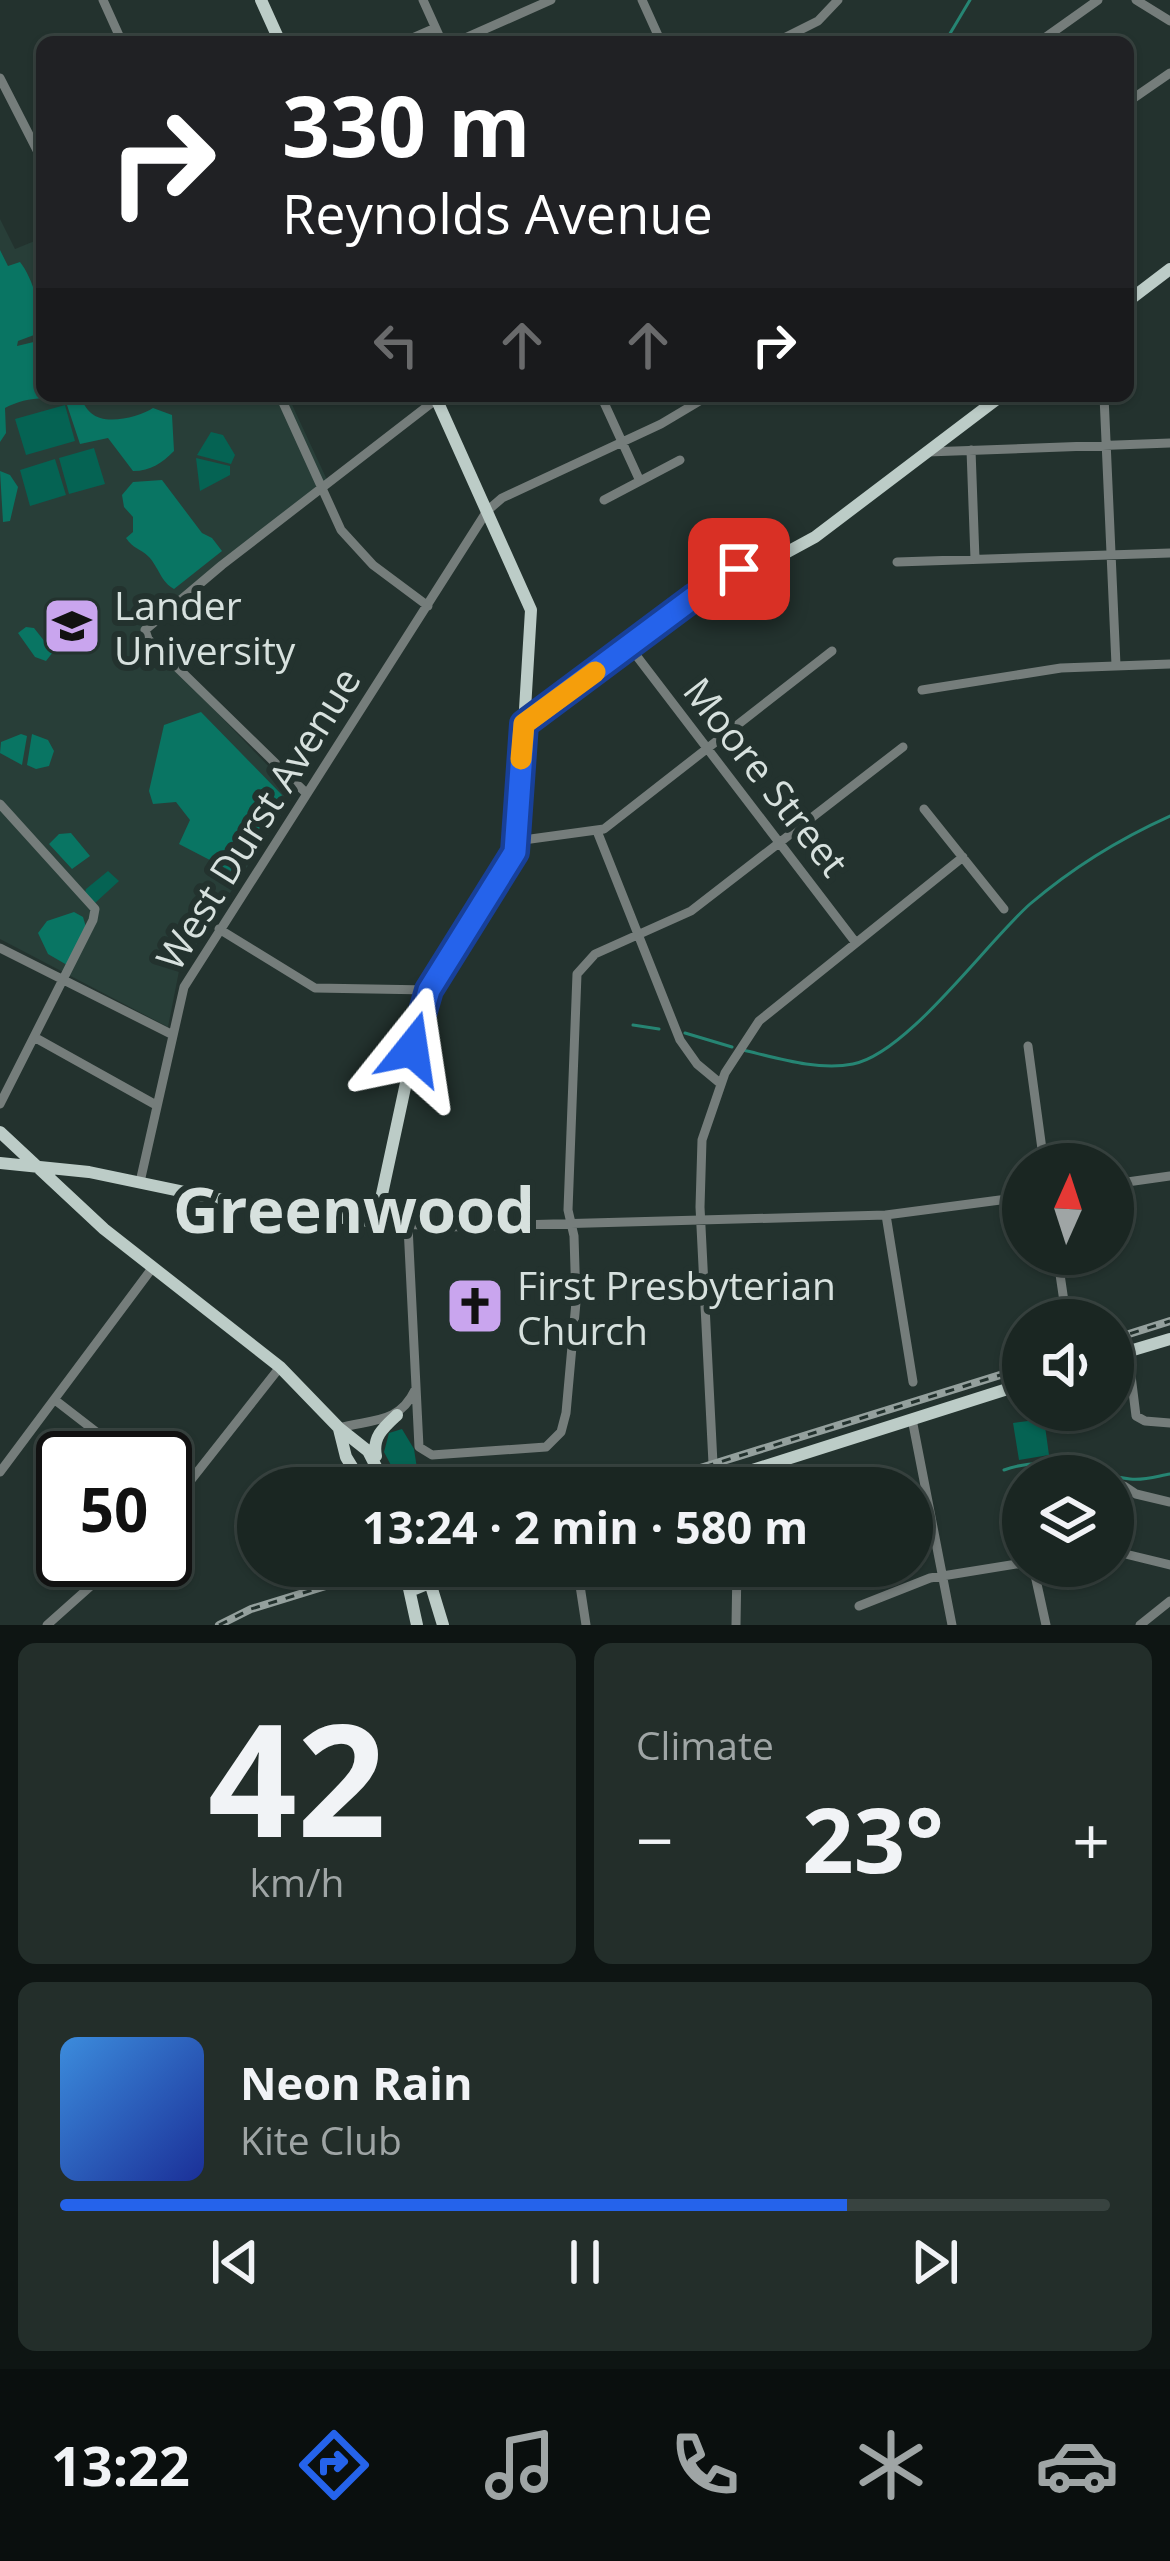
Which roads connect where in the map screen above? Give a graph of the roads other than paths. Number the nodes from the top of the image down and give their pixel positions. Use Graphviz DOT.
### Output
graph roads {
  1 [pos="103,0"];
  2 [pos="261,0"];
  3 [pos="423,0"];
  4 [pos="551,0"];
  5 [pos="642,0"];
  6 [pos="838,0"];
  7 [pos="1098,0"];
  8 [pos="1136,0"];
  9 [pos="1170,21"];
  10 [pos="435,28"];
  11 [pos="119,36"];
  12 [pos="277,36"];
  13 [pos="417,36"];
  14 [pos="439,36"];
  15 [pos="470,36"];
  16 [pos="658,36"];
  17 [pos="791,36"];
  18 [pos="1047,36"];
  19 [pos="1170,73"];
  20 [pos="0,78"];
  21 [pos="1134,98"];
  22 [pos="36,148"];
  23 [pos="1170,269"];
  24 [pos="1134,296"];
  25 [pos="283,402"];
  26 [pos="431,402"];
  27 [pos="439,402"];
  28 [pos="604,402"];
  29 [pos="697,402"];
  30 [pos="993,402"];
  31 [pos="1104,402"];
  32 [pos="1170,442"];
  33 [pos="622,443"];
  34 [pos="1106,445"];
  35 [pos="971,450"];
  36 [pos="927,452"];
  37 [pos="680,460"];
  38 [pos="639,479"];
  39 [pos="322,490"];
  40 [pos="604,500"];
  41 [pos="487,511"];
  42 [pos="1170,553"];
  43 [pos="1110,555"];
  44 [pos="975,559"];
  45 [pos="896,562"];
  46 [pos="428,605"];
  47 [pos="629,646"];
  48 [pos="832,651"];
  49 [pos="1170,664"];
  50 [pos="1116,665"];
  51 [pos="922,690"];
  52 [pos="524,724"];
  53 [pos="903,747"];
  54 [pos="708,748"];
  55 [pos="307,793"];
  56 [pos="0,804"];
  57 [pos="924,808"];
  58 [pos="597,832"];
  59 [pos="516,842"];
  60 [pos="780,842"];
  61 [pos="963,857"];
  62 [pos="1004,908"];
  63 [pos="219,929"];
  64 [pos="638,936"];
  65 [pos="856,943"];
  66 [pos="0,947"];
  67 [pos="63,980"];
  68 [pos="429,990"];
  69 [pos="171,1034"];
  70 [pos="34,1037"];
  71 [pos="1028,1046"];
  72 [pos="721,1084"];
  73 [pos="0,1104"];
  74 [pos="156,1105"];
  75 [pos="0,1132"];
  76 [pos="1041,1143"];
  77 [pos="0,1163"];
  78 [pos="36,1164"];
  79 [pos="1170,1176"];
  80 [pos="1134,1181"];
  81 [pos="140,1182"];
  82 [pos="1002,1200"];
  83 [pos="886,1215"];
  84 [pos="701,1221"];
  85 [pos="376,1222"];
  86 [pos="570,1224"];
  87 [pos="408,1226"];
  88 [pos="153,1267"];
  89 [pos="1170,1339"];
  90 [pos="1134,1349"];
  91 [pos="280,1367"];
  92 [pos="913,1382"];
  93 [pos="415,1389"];
  94 [pos="1002,1391"];
  95 [pos="55,1400"];
  96 [pos="1134,1400"];
  97 [pos="397,1415"];
  98 [pos="912,1419"];
  99 [pos="1170,1423"];
  100 [pos="339,1428"];
  101 [pos="95,1431"];
  102 [pos="4,1457"];
  103 [pos="352,1467"];
  104 [pos="376,1467"];
  105 [pos="380,1467"];
  106 [pos="714,1467"];
  107 [pos="769,1467"];
  108 [pos="0,1472"];
  109 [pos="192,1479"];
  110 [pos="1134,1493"];
  111 [pos="1170,1502"];
  112 [pos="1134,1556"];
  113 [pos="1170,1564"];
  114 [pos="1002,1566"];
  115 [pos="943,1574"];
  116 [pos="89,1587"];
  117 [pos="409,1587"];
  118 [pos="432,1587"];
  119 [pos="580,1587"];
  120 [pos="737,1587"];
  121 [pos="1038,1587"];
  122 [pos="1170,1601"];
  123 [pos="859,1606"];
  124 [pos="46,1625"];
  125 [pos="417,1625"];
  126 [pos="443,1625"];
  127 [pos="586,1625"];
  128 [pos="736,1625"];
  129 [pos="952,1625"];
  130 [pos="1046,1625"];
  131 [pos="1140,1625"];
  1 -- 11 [label="street"];
  2 -- 12 [label="main road"];
  3 -- 10 [label="street"];
  4 -- 15 [label="street"];
  5 -- 16 [label="street"];
  6 -- 17 [label="street"];
  7 -- 18 [label="street"];
  8 -- 9 [label="street"];
  10 -- 13 [label="street"];
  10 -- 14 [label="street"];
  19 -- 21 [label="street"];
  20 -- 22 [label="street"];
  23 -- 24 [label="main road"];
  25 -- 39 [label="street"];
  26 -- 39 [label="street"];
  27 -- 41 [label="main road"];
  28 -- 33 [label="street"];
  29 -- 33 [label="street"];
  30 -- 36 [label="main road"];
  31 -- 34 [label="street"];
  32 -- 34 [label="street"];
  33 -- 38 [label="street"];
  33 -- 41 [label="street"];
  34 -- 35 [label="street"];
  34 -- 43 [label="street"];
  35 -- 36 [label="street"];
  35 -- 44 [label="street"];
  36 -- 47 [label="main road"];
  37 -- 38 [label="street"];
  38 -- 40 [label="street"];
  39 -- 46 [label="street"];
  39 -- 55 [label="street"];
  41 -- 46 [label="street, West Durst Avenue"];
  41 -- 52 [label="main road"];
  42 -- 43 [label="street"];
  43 -- 44 [label="street"];
  43 -- 50 [label="street"];
  44 -- 45 [label="street"];
  46 -- 55 [label="street, West Durst Avenue"];
  47 -- 52 [label="main road"];
  47 -- 54 [label="street, Moore Street"];
  48 -- 54 [label="street"];
  49 -- 50 [label="street"];
  50 -- 51 [label="street"];
  52 -- 59 [label="main road"];
  53 -- 60 [label="street"];
  54 -- 58 [label="street"];
  54 -- 60 [label="street, Moore Street"];
  55 -- 63 [label="street, West Durst Avenue"];
  56 -- 67 [label="street"];
  57 -- 61 [label="street"];
  58 -- 59 [label="street"];
  58 -- 64 [label="street"];
  59 -- 68 [label="main road"];
  60 -- 64 [label="street"];
  60 -- 65 [label="street, Moore Street"];
  61 -- 62 [label="street"];
  61 -- 65 [label="street"];
  63 -- 68 [label="street"];
  63 -- 69 [label="street, West Durst Avenue"];
  64 -- 72 [label="street"];
  64 -- 86 [label="street"];
  65 -- 72 [label="street"];
  66 -- 67 [label="street"];
  67 -- 69 [label="street"];
  67 -- 70 [label="street"];
  68 -- 85 [label="main road"];
  69 -- 74 [label="street, West Durst Avenue"];
  70 -- 73 [label="street"];
  70 -- 74 [label="street"];
  71 -- 76 [label="street"];
  72 -- 84 [label="street"];
  74 -- 81 [label="street, West Durst Avenue"];
  75 -- 78 [label="main road"];
  77 -- 78 [label="main road"];
  78 -- 81 [label="main road"];
  78 -- 88 [label="main road"];
  79 -- 80 [label="street"];
  81 -- 85 [label="main road"];
  82 -- 83 [label="street"];
  83 -- 84 [label="street"];
  83 -- 92 [label="street"];
  84 -- 86 [label="street"];
  84 -- 106 [label="street"];
  85 -- 87 [label="street"];
  86 -- 87 [label="street"];
  86 -- 93 [label="street"];
  87 -- 93 [label="street"];
  88 -- 91 [label="main road"];
  88 -- 95 [label="street"];
  89 -- 90 [label="main road"];
  91 -- 100 [label="main road"];
  91 -- 109 [label="street"];
  93 -- 97 [label="street"];
  94 -- 98 [label="main road"];
  95 -- 101 [label="street"];
  95 -- 102 [label="street"];
  96 -- 99 [label="street"];
  97 -- 100 [label="street"];
  97 -- 105 [label="main road"];
  98 -- 107 [label="main road"];
  98 -- 115 [label="street"];
  100 -- 103 [label="main road"];
  100 -- 104 [label="main road"];
  102 -- 108 [label="street"];
  110 -- 111 [label="street"];
  112 -- 113 [label="street"];
  114 -- 115 [label="street"];
  115 -- 123 [label="street"];
  115 -- 129 [label="street"];
  116 -- 124 [label="street"];
  117 -- 125 [label="main road"];
  118 -- 126 [label="main road"];
  119 -- 127 [label="street"];
  120 -- 128 [label="street"];
  121 -- 130 [label="street"];
  122 -- 131 [label="street"];
}
